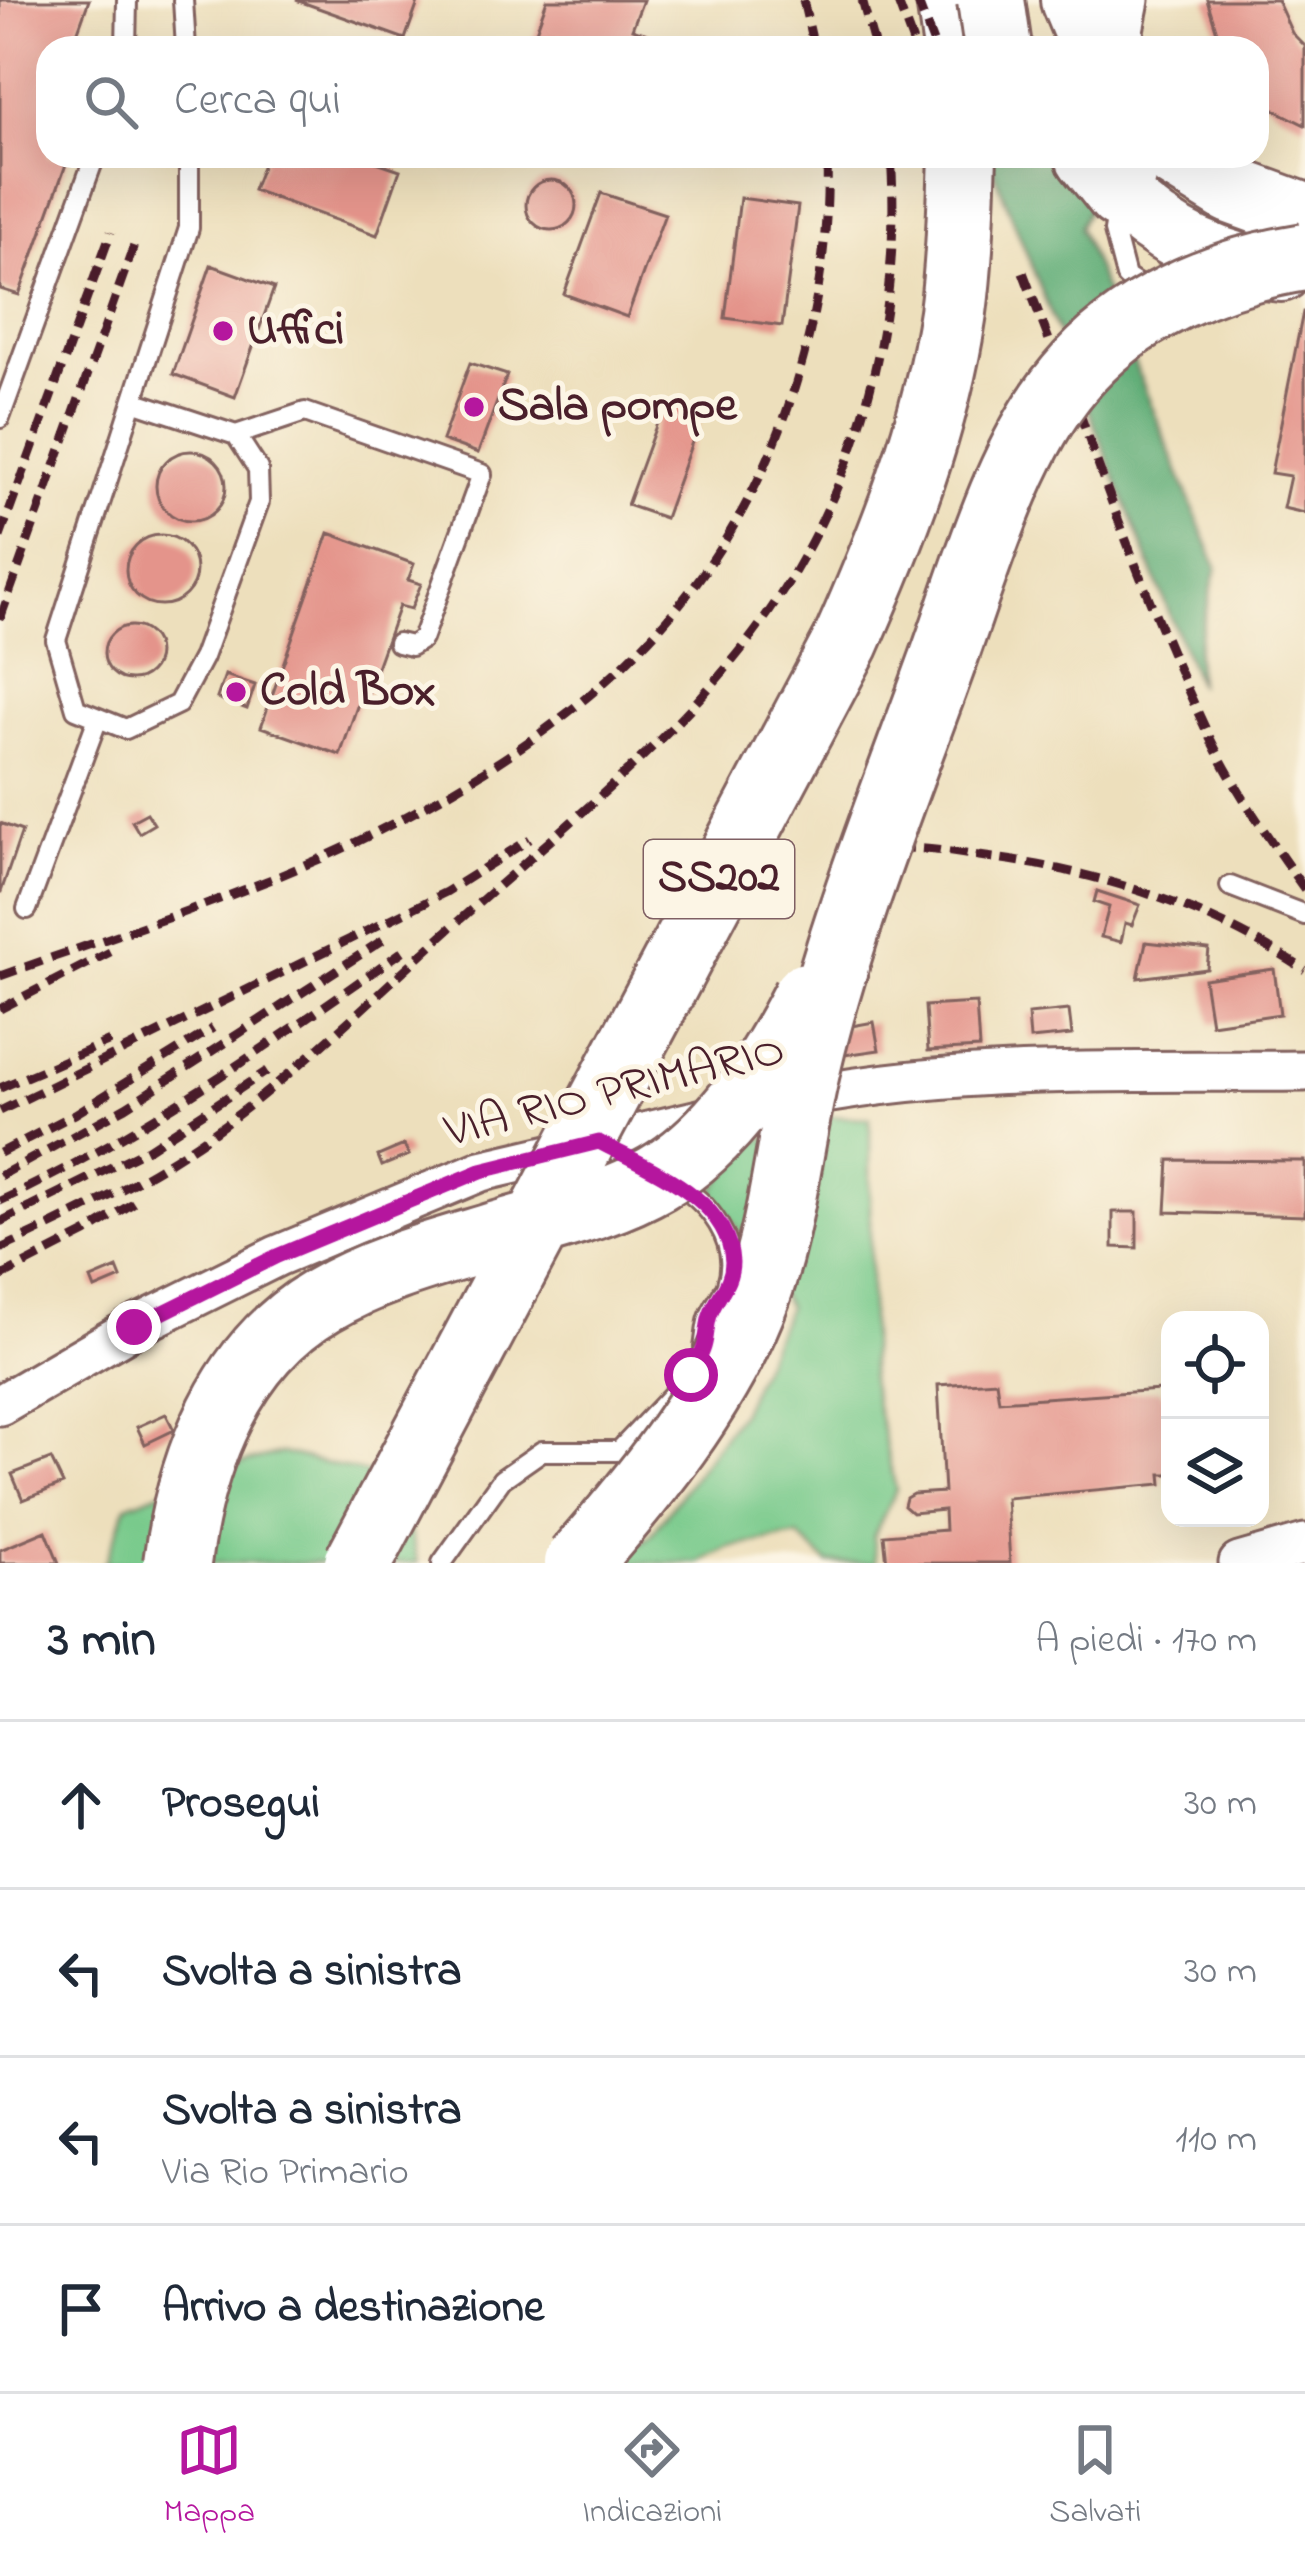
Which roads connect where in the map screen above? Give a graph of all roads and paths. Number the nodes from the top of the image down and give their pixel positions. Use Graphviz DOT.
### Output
graph roads {
  1 [pos="127,0"];
  2 [pos="183,0"];
  3 [pos="950,0"];
  4 [pos="989,0"];
  5 [pos="1074,0"];
  6 [pos="1129,0"];
  7 [pos="126,36"];
  8 [pos="185,36"];
  9 [pos="955,36"];
  10 [pos="996,36"];
  11 [pos="1010,36"];
  12 [pos="1089,36"];
  13 [pos="1124,36"];
  14 [pos="91,168"];
  15 [pos="189,168"];
  16 [pos="962,168"];
  17 [pos="1003,168"];
  18 [pos="1195,168"];
  19 [pos="1238,168"];
  20 [pos="1113,169"];
  21 [pos="1305,188"];
  22 [pos="1305,218"];
  23 [pos="1292,267"];
  24 [pos="134,401"];
  25 [pos="0,418"];
  26 [pos="236,435"];
  27 [pos="398,643"];
  28 [pos="98,718"];
  29 [pos="1230,886"];
  30 [pos="860,891"];
  31 [pos="27,909"];
  32 [pos="1305,915"];
  33 [pos="1305,1070"];
  34 [pos="640,1164"];
  35 [pos="0,1405"];
  36 [pos="1305,1544"];
  37 [pos="177,1563"];
  38 [pos="358,1563"];
  39 [pos="405,1563"];
  40 [pos="442,1563"];
  41 [pos="578,1563"];
  42 [pos="1239,1563"];
  1 -- 7 [label="lane"];
  2 -- 8 [label="lane"];
  3 -- 9 [label="highway"];
  4 -- 10 [label="highway, bridge"];
  4 -- 11 [label="highway"];
  5 -- 12 [label="highway"];
  6 -- 13 [label="street"];
  14 -- 25 [label="lane"];
  15 -- 24 [label="lane"];
  16 -- 38 [label="highway, SS202, bridge"];
  17 -- 39 [label="highway, SS202"];
  18 -- 22 [label="highway"];
  19 -- 21 [label="main road"];
  20 -- 23 [label="main road"];
  23 -- 30 [label="highway, bridge"];
  24 -- 26 [label="lane"];
  24 -- 28 [label="lane"];
  26 -- 27 [label="lane"];
  26 -- 28 [label="lane"];
  28 -- 31 [label="lane"];
  29 -- 32 [label="lane"];
  30 -- 37 [label="highway, bridge"];
  30 -- 41 [label="highway, bridge"];
  33 -- 35 [label="street, VIA RIO PRIMARIO"];
  34 -- 40 [label="lane"];
  36 -- 42 [label="street"];
}
